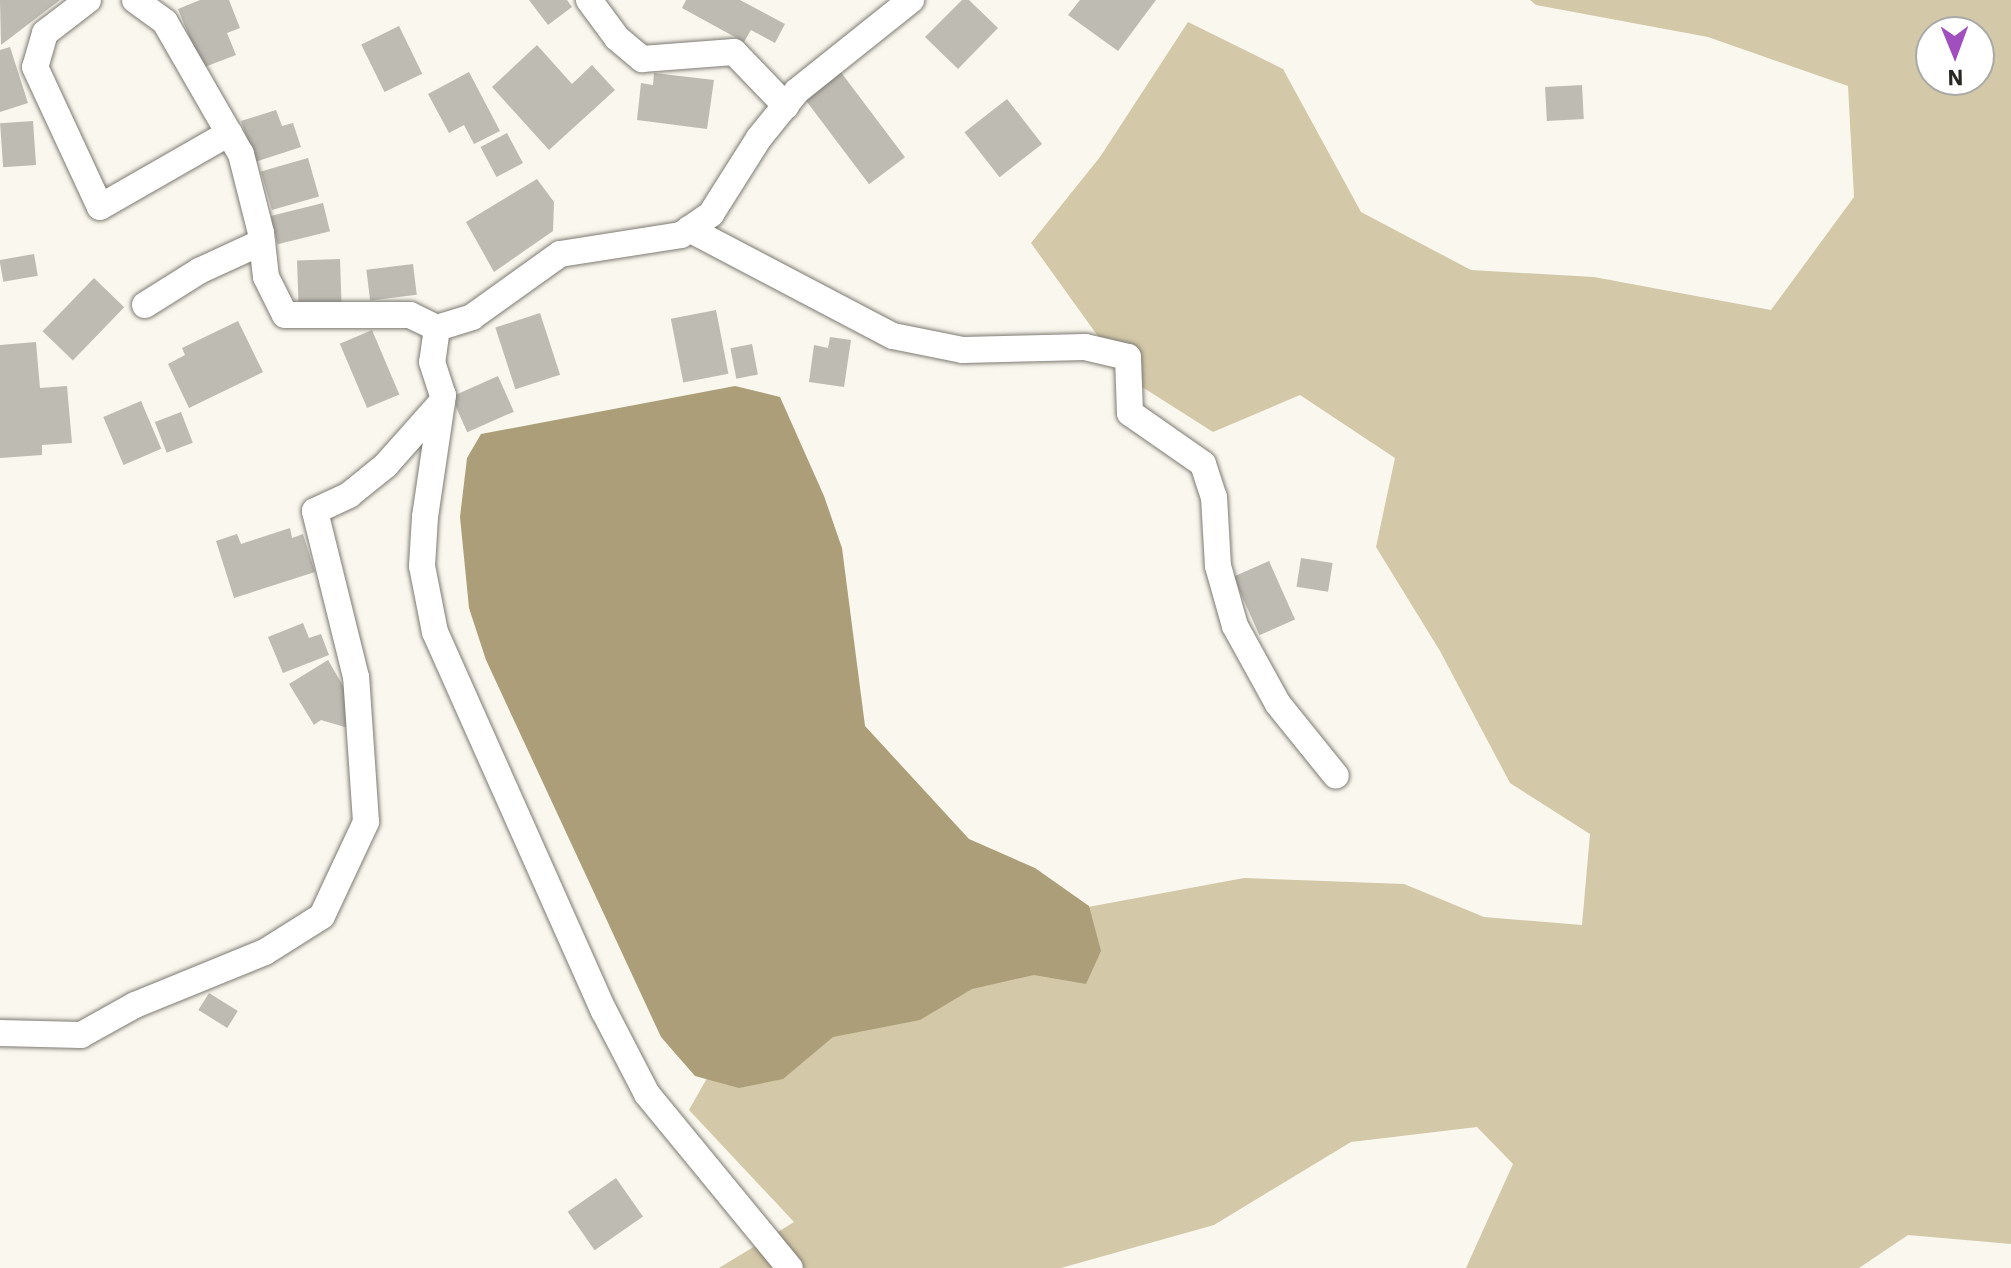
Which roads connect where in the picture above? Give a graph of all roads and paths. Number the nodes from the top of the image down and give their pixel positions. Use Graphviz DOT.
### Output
graph roads {
  1 [pos="88,0"];
  2 [pos="135,0"];
  3 [pos="589,0"];
  4 [pos="911,0"];
  5 [pos="786,106"];
  6 [pos="229,133"];
  7 [pos="689,229"];
  8 [pos="262,242"];
  9 [pos="145,305"];
  10 [pos="437,328"];
  11 [pos="442,402"];
  12 [pos="1336,776"];
  13 [pos="0,1033"];
  14 [pos="790,1268"];
  1 -- 6 [label="street"];
  2 -- 6 [label="street"];
  3 -- 5 [label="street"];
  4 -- 5 [label="street"];
  5 -- 7 [label="street"];
  6 -- 8 [label="street"];
  7 -- 10 [label="street"];
  7 -- 12 [label="street"];
  8 -- 9 [label="street"];
  8 -- 10 [label="street"];
  10 -- 11 [label="street"];
  11 -- 13 [label="street"];
  11 -- 14 [label="street"];
}
